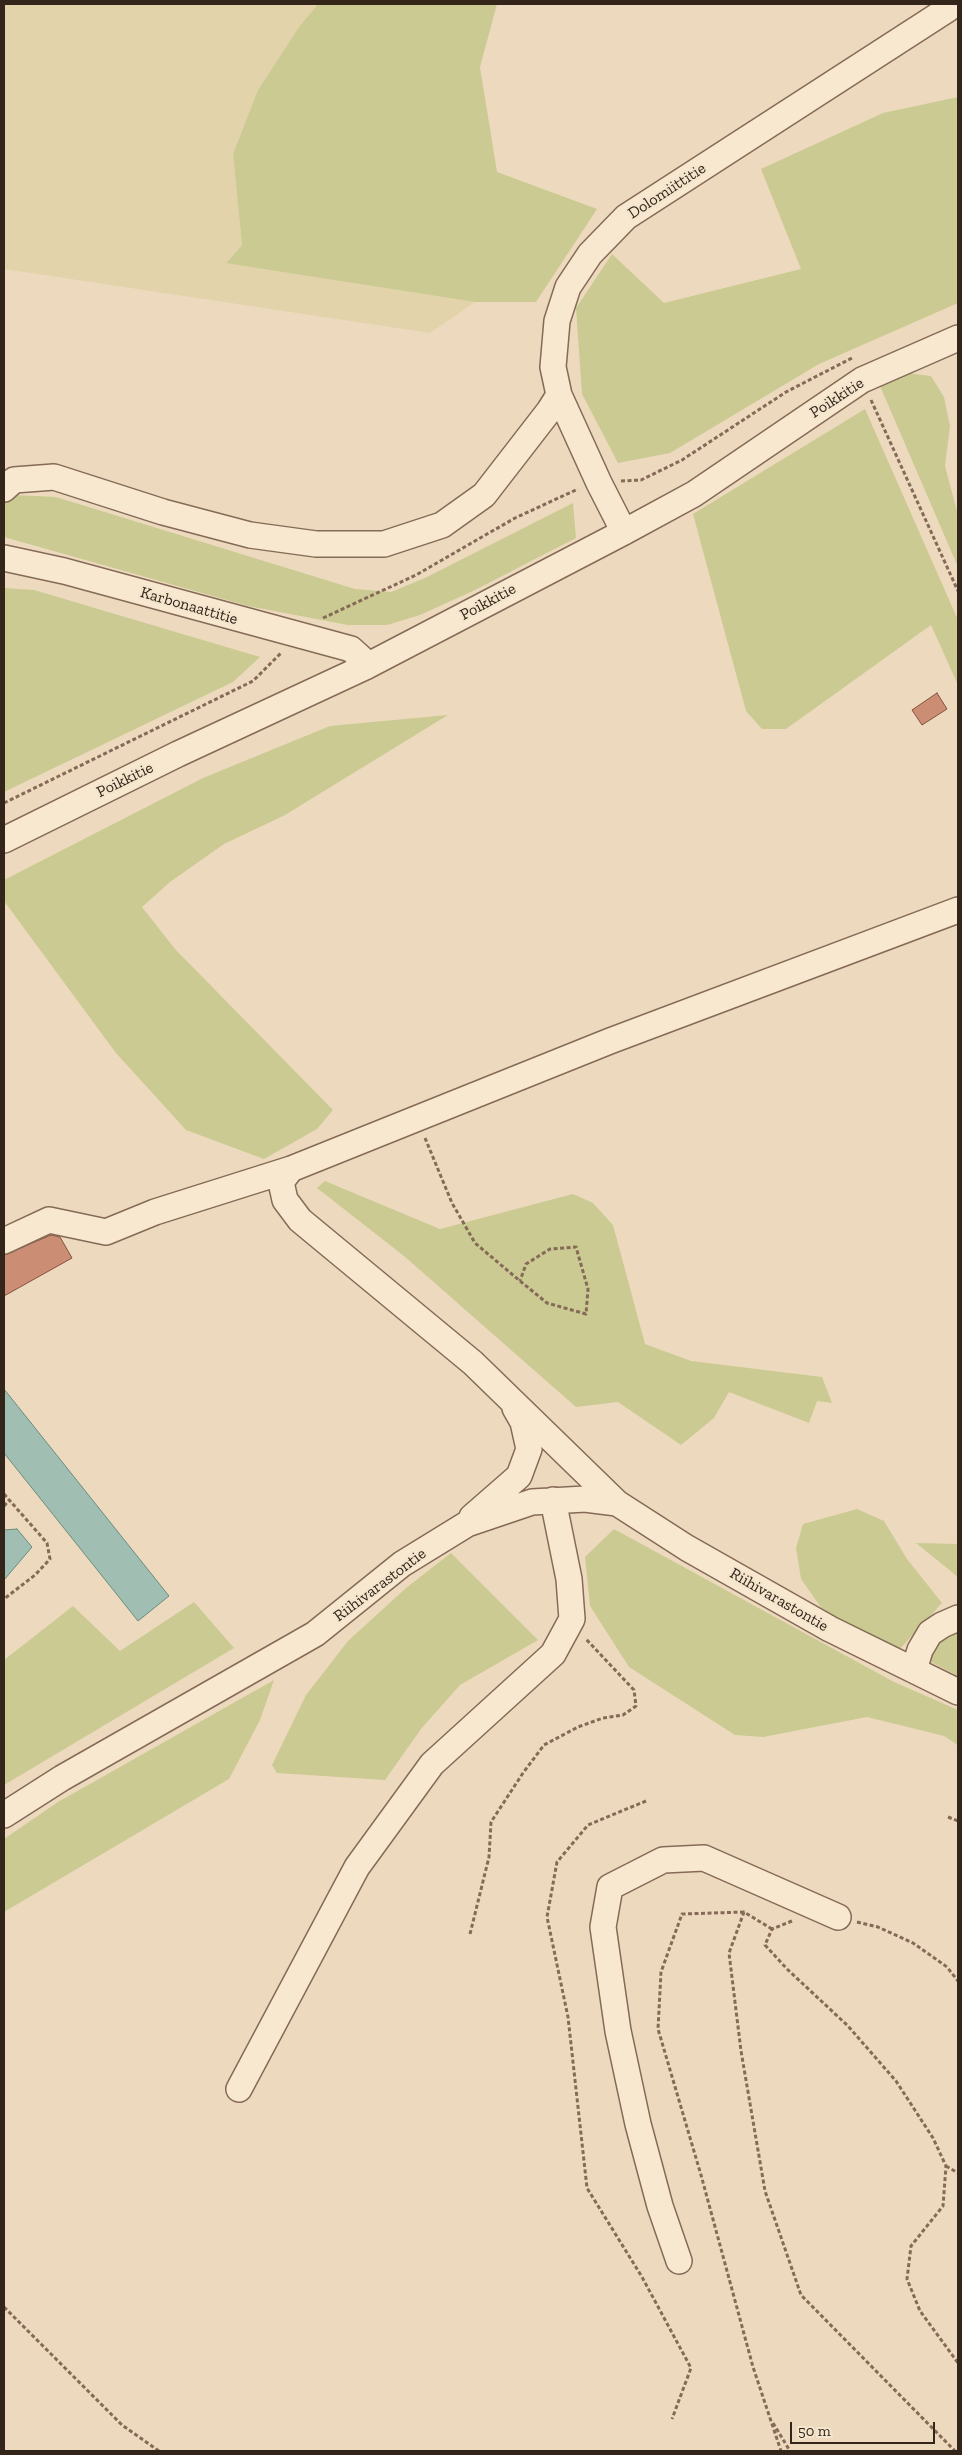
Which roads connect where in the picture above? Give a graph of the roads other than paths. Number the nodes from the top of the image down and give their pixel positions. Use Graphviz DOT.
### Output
graph roads {
  1 [pos="952,4"];
  2 [pos="958,338"];
  3 [pos="558,395"];
  4 [pos="4,489"];
  5 [pos="624,532"];
  6 [pos="4,558"];
  7 [pos="364,667"];
  8 [pos="4,840"];
  9 [pos="958,910"];
  10 [pos="291,1169"];
  11 [pos="4,1241"];
  12 [pos="508,1396"];
  13 [pos="554,1500"];
  14 [pos="617,1503"];
  15 [pos="442,1540"];
  16 [pos="958,1618"];
  17 [pos="914,1670"];
  18 [pos="958,1692"];
  19 [pos="4,1815"];
  20 [pos="838,1917"];
  21 [pos="239,2089"];
  22 [pos="679,2261"];
  1 -- 3 [label="street, Dolomiittitie"];
  2 -- 5 [label="street, Poikkitie"];
  3 -- 4 [label="street"];
  3 -- 5 [label="street, Dolomiittitie"];
  5 -- 7 [label="street, Poikkitie"];
  6 -- 7 [label="street, Karbonaattitie"];
  7 -- 8 [label="street, Poikkitie"];
  9 -- 10 [label="street"];
  10 -- 11 [label="street"];
  10 -- 12 [label="street"];
  12 -- 14 [label="street"];
  12 -- 15 [label="street"];
  13 -- 14 [label="street, Riihivarastontie"];
  13 -- 15 [label="street, Riihivarastontie"];
  13 -- 21 [label="street"];
  14 -- 17 [label="street, Riihivarastontie"];
  15 -- 19 [label="street, Riihivarastontie"];
  16 -- 17 [label="street"];
  17 -- 18 [label="street, Riihivarastontie"];
  20 -- 22 [label="street"];
}
